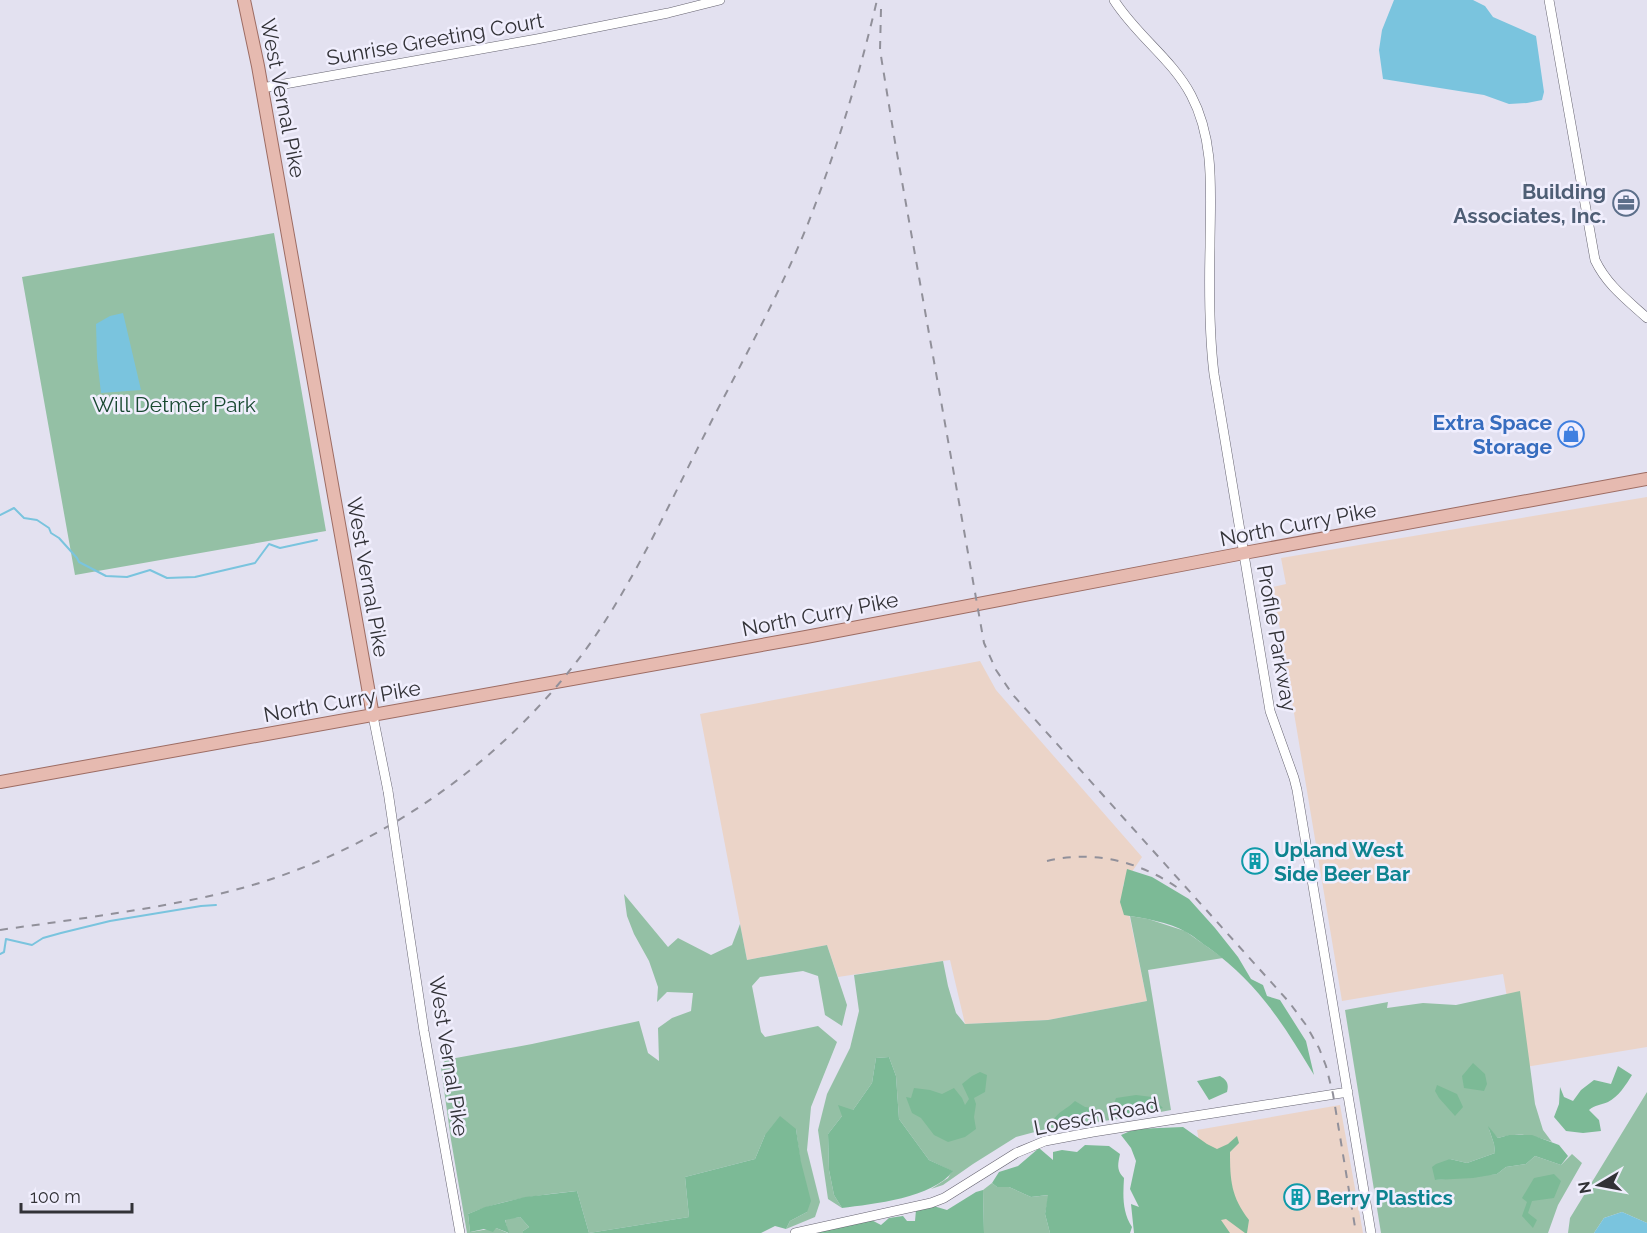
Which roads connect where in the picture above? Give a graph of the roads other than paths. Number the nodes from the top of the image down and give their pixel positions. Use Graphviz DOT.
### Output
graph roads {
  1 [pos="244,0"];
  2 [pos="720,0"];
  3 [pos="1114,0"];
  4 [pos="1549,0"];
  5 [pos="262,88"];
  6 [pos="1647,318"];
  7 [pos="1647,479"];
  8 [pos="1244,553"];
  9 [pos="373,716"];
  10 [pos="0,782"];
  11 [pos="1348,1092"];
  12 [pos="460,1233"];
  13 [pos="795,1233"];
  14 [pos="1371,1233"];
  1 -- 5 [label="main road, West Vernal Pike"];
  2 -- 5 [label="street, Sunrise Greeting Court"];
  3 -- 8 [label="street, Profile Parkway"];
  4 -- 6 [label="street"];
  5 -- 9 [label="main road, West Vernal Pike"];
  7 -- 8 [label="main road, North Curry Pike"];
  8 -- 9 [label="main road, North Curry Pike"];
  8 -- 11 [label="street, Profile Parkway"];
  9 -- 10 [label="main road, North Curry Pike"];
  9 -- 12 [label="street, West Vernal Pike, bridge"];
  11 -- 13 [label="street, Loesch Road"];
  11 -- 14 [label="street, Profile Parkway"];
}
